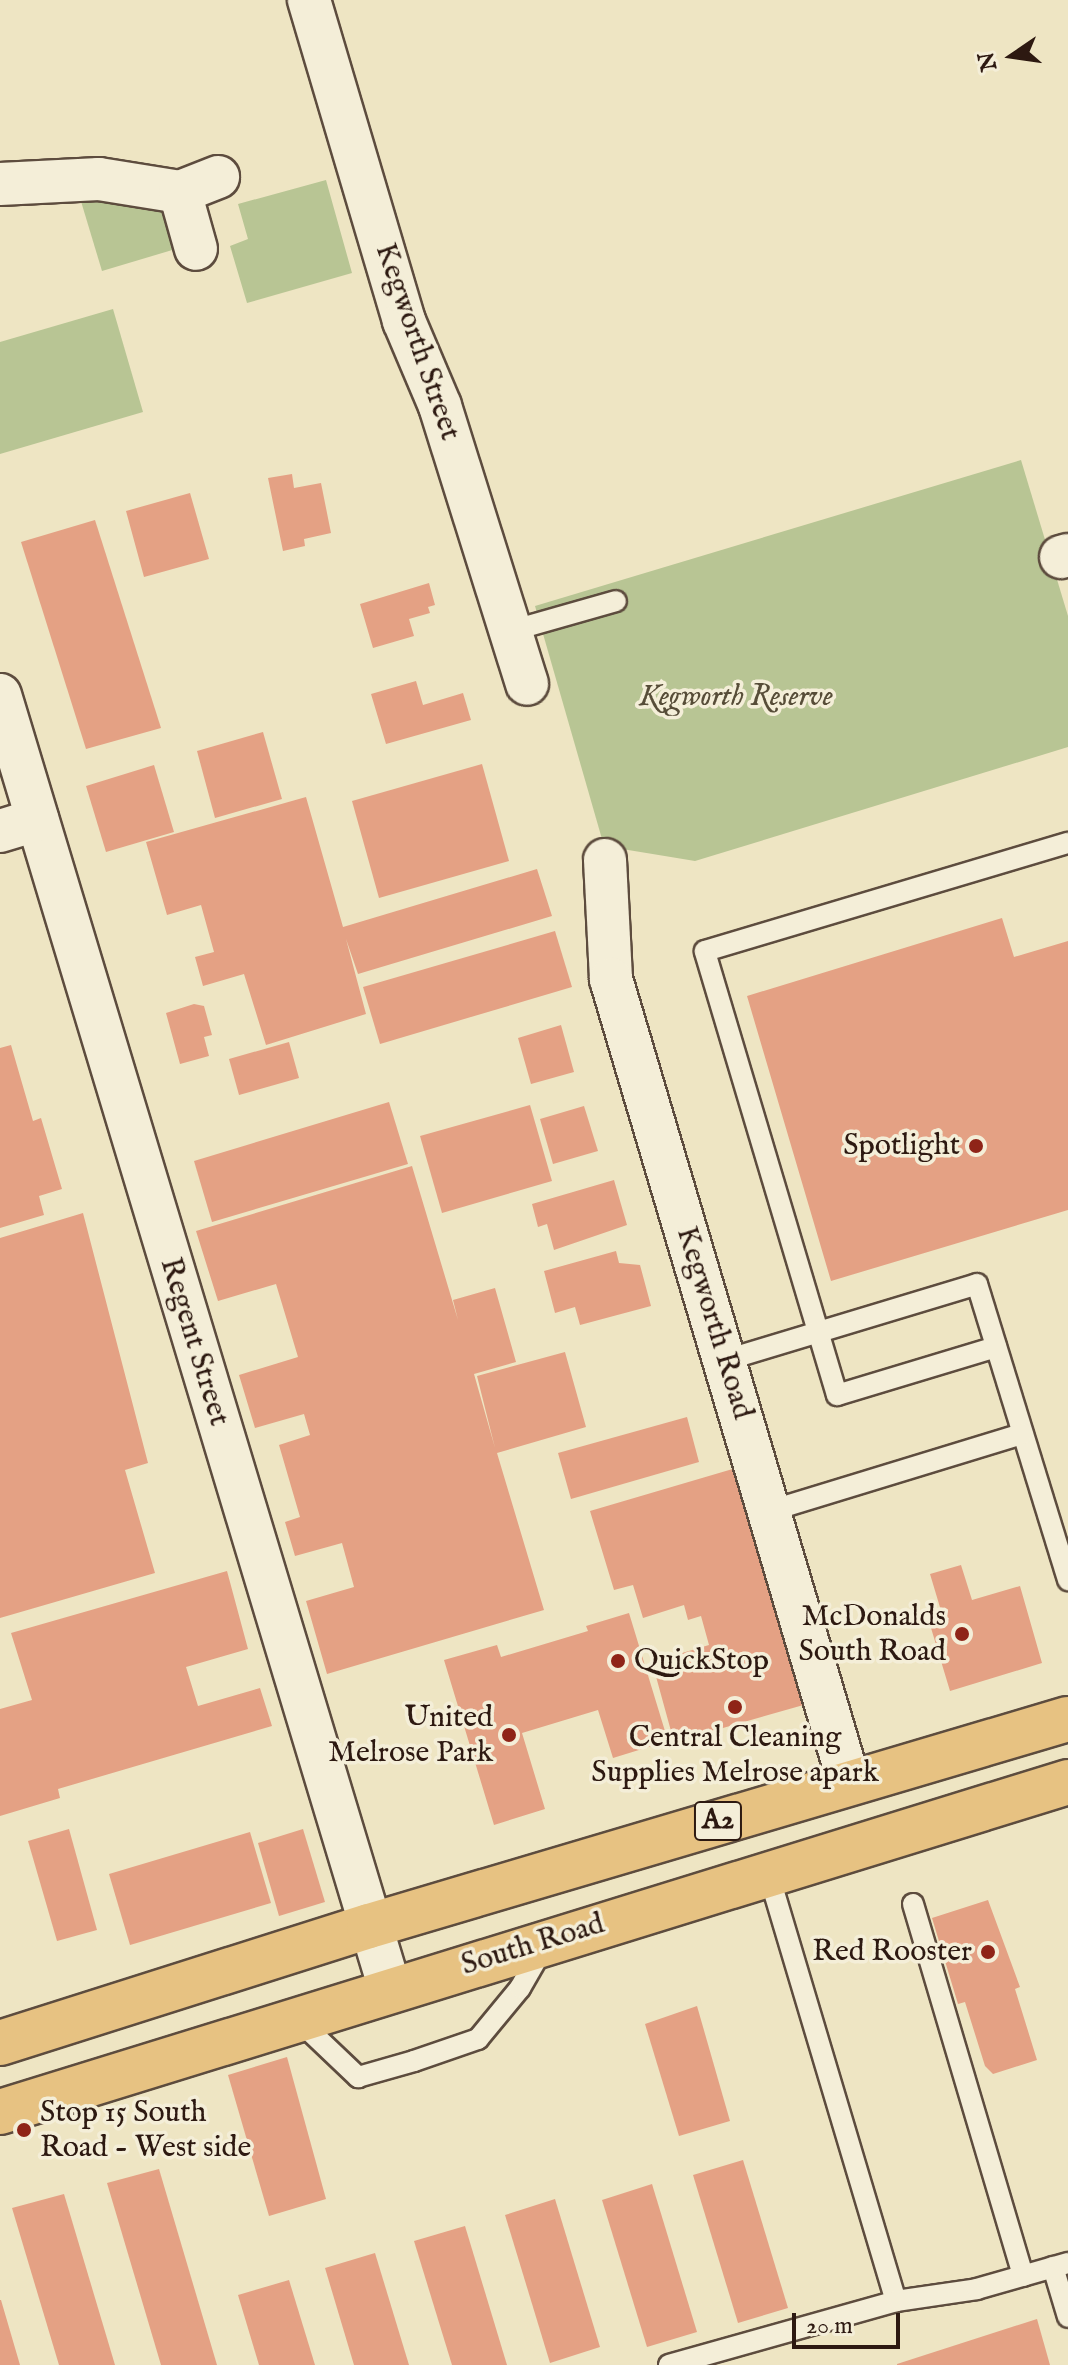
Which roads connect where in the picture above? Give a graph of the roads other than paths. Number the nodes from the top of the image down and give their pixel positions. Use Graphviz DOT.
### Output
graph roads {
  1 [pos="309,0"];
  2 [pos="218,177"];
  3 [pos="0,184"];
  4 [pos="180,192"];
  5 [pos="196,249"];
  6 [pos="616,601"];
  7 [pos="511,631"];
  8 [pos="527,684"];
  9 [pos="0,695"];
  10 [pos="19,825"];
  11 [pos="1068,843"];
  12 [pos="605,860"];
  13 [pos="819,1332"];
  14 [pos="996,1347"];
  15 [pos="726,1360"];
  16 [pos="1022,1434"];
  17 [pos="770,1511"];
  18 [pos="1068,1580"];
  19 [pos="1068,1719"];
  20 [pos="849,1782"];
  21 [pos="1068,1782"];
  22 [pos="768,1872"];
  23 [pos="913,1904"];
  24 [pos="369,1926"];
  25 [pos="547,1941"];
  26 [pos="390,1989"];
  27 [pos="296,2018"];
  28 [pos="0,2043"];
  29 [pos="0,2112"];
  30 [pos="1061,2265"];
  31 [pos="1023,2276"];
  32 [pos="896,2301"];
  33 [pos="1068,2317"];
  34 [pos="669,2365"];
  1 -- 7 [label="street, Kegworth Street"];
  2 -- 4 [label="street"];
  3 -- 4 [label="street"];
  4 -- 5 [label="street"];
  6 -- 7 [label="lane"];
  7 -- 8 [label="street, Kegworth Street"];
  9 -- 10 [label="street, Regent Street"];
  10 -- 24 [label="street, Regent Street"];
  11 -- 13 [label="lane"];
  12 -- 15 [label="street, Kegworth Road"];
  13 -- 14 [label="lane"];
  13 -- 14 [label="lane"];
  13 -- 15 [label="lane"];
  14 -- 16 [label="lane"];
  15 -- 17 [label="street, Kegworth Road"];
  16 -- 17 [label="lane"];
  16 -- 18 [label="lane"];
  17 -- 20 [label="street, Kegworth Road"];
  19 -- 20 [label="highway, A2"];
  20 -- 24 [label="highway, A2"];
  21 -- 22 [label="highway, South Road / A2"];
  22 -- 25 [label="highway, South Road / A2"];
  22 -- 32 [label="lane"];
  23 -- 31 [label="lane"];
  24 -- 26 [label="street, Regent Street"];
  24 -- 28 [label="highway, A2"];
  25 -- 26 [label="highway, South Road / A2"];
  25 -- 27 [label="lane"];
  26 -- 27 [label="highway, South Road / A2"];
  27 -- 29 [label="highway, South Road / A2"];
  30 -- 31 [label="lane"];
  30 -- 33 [label="lane"];
  31 -- 32 [label="lane"];
  32 -- 34 [label="lane"];
}
